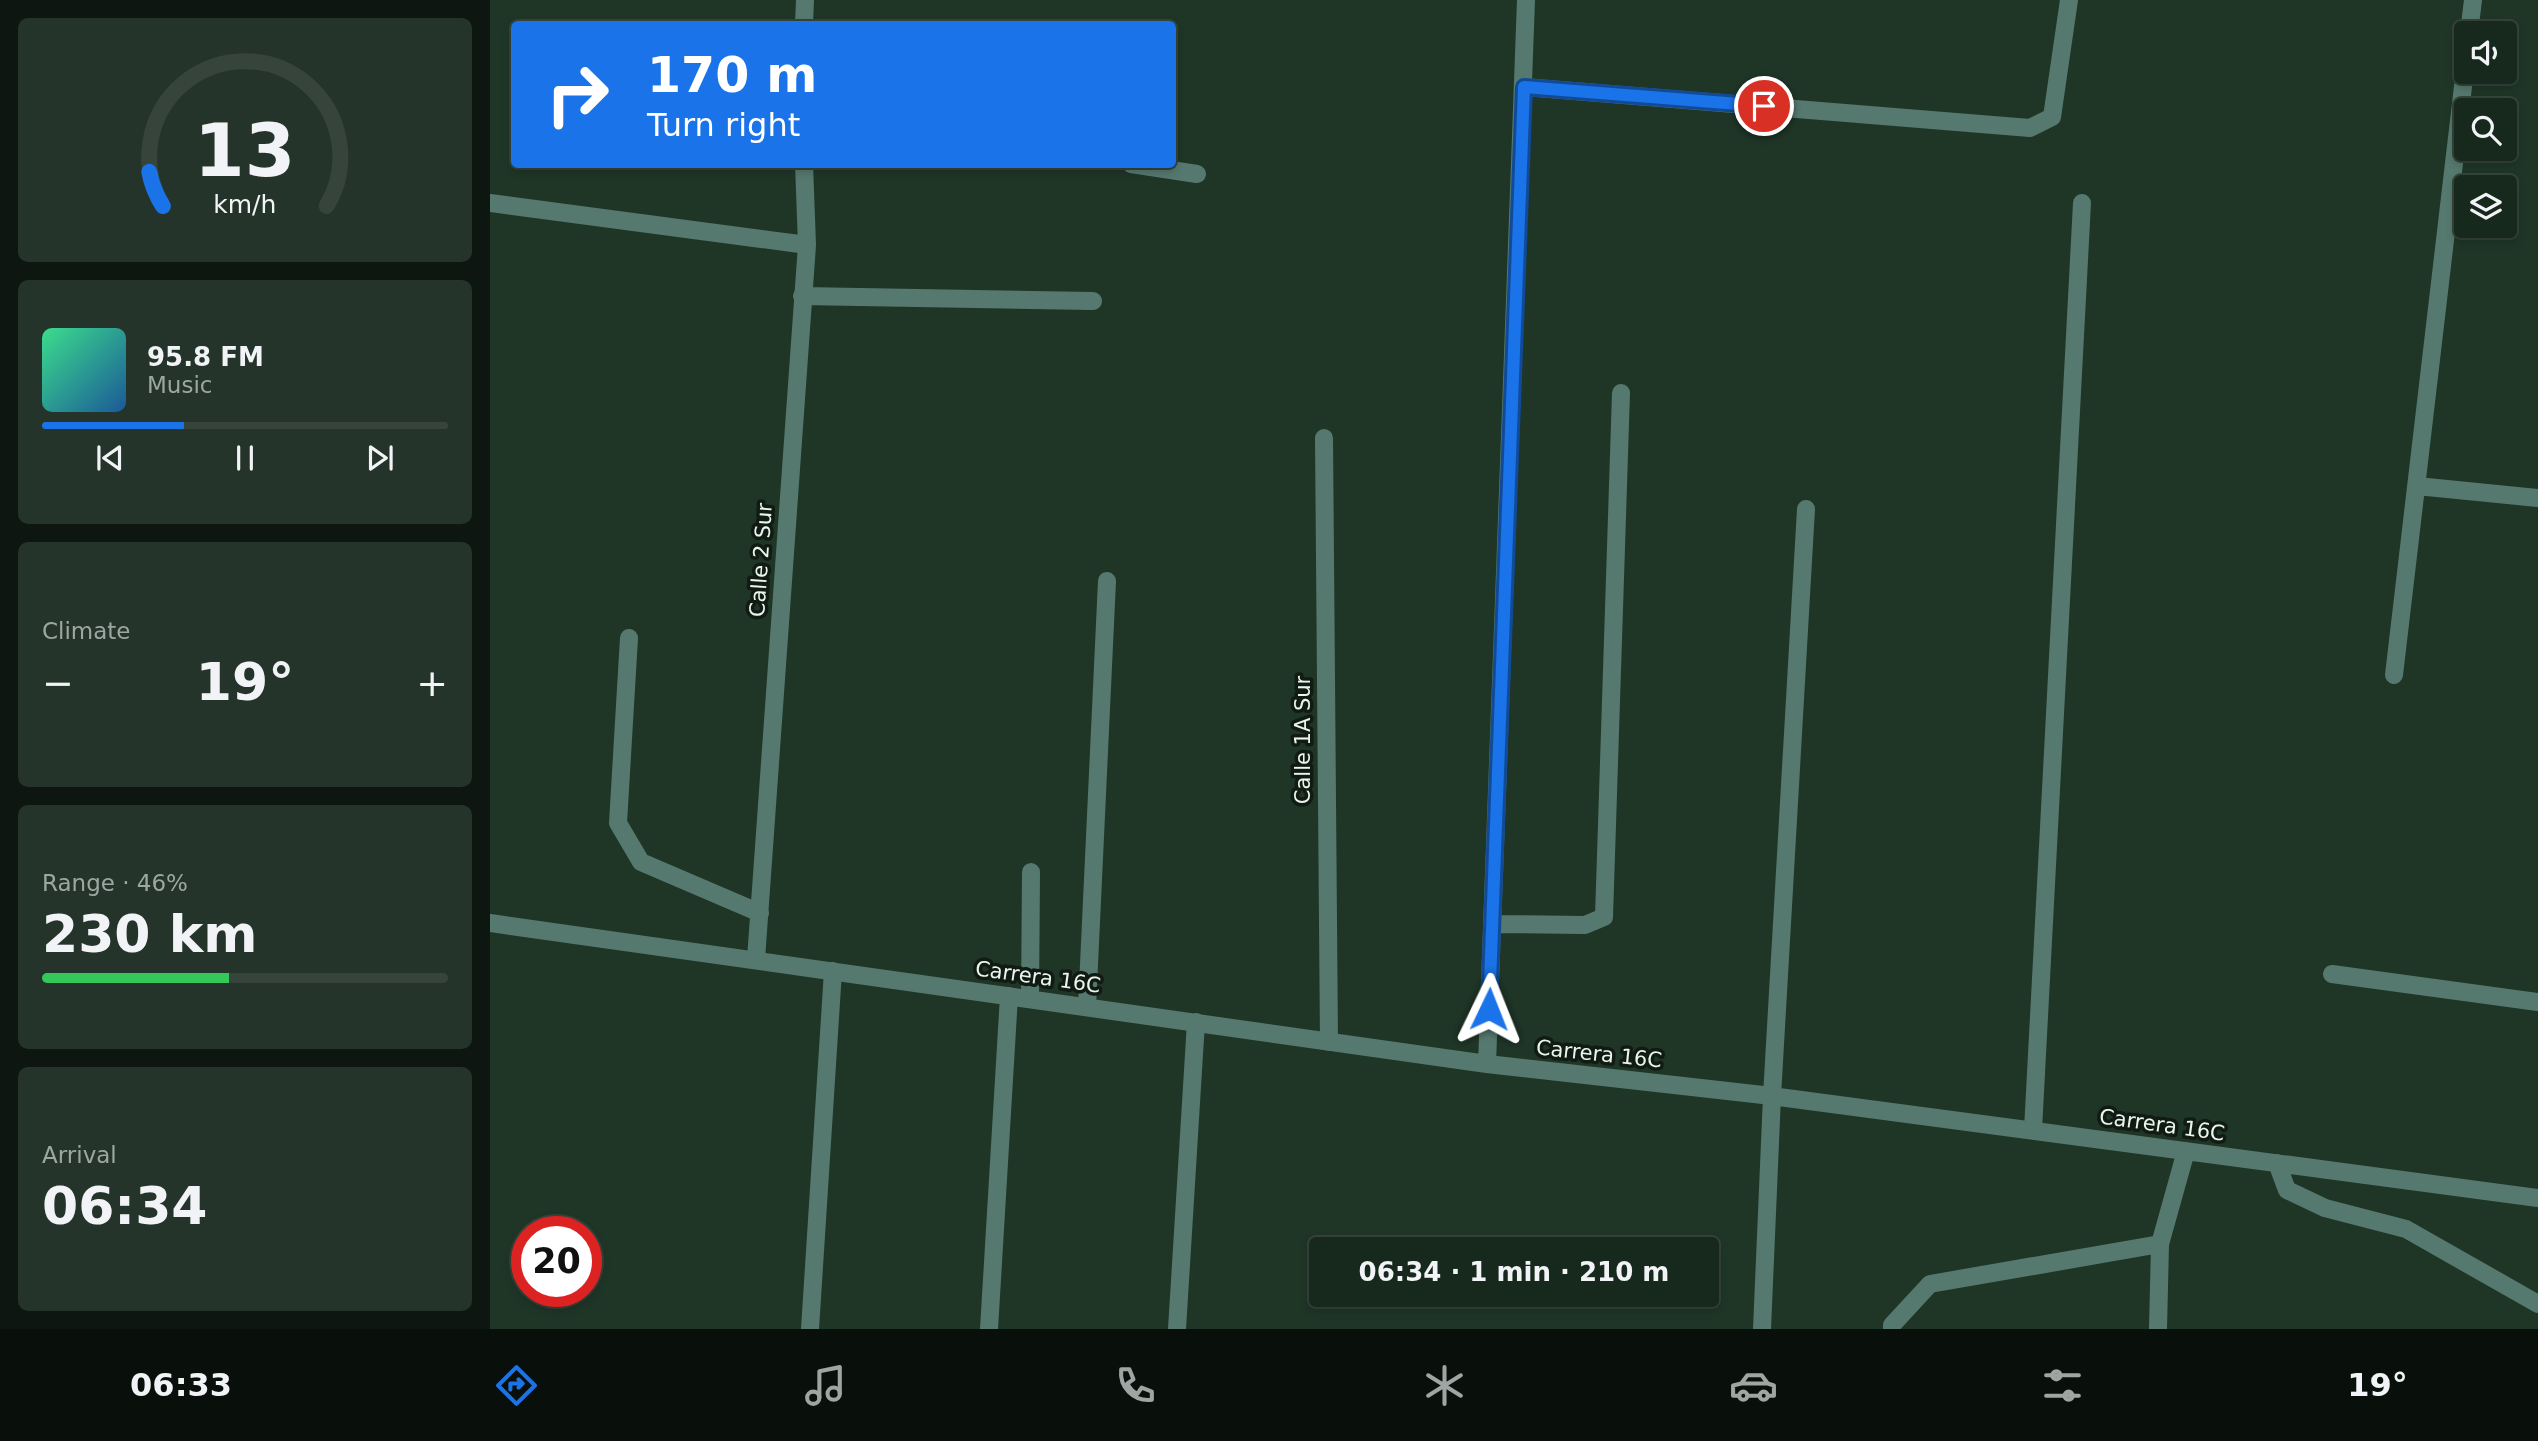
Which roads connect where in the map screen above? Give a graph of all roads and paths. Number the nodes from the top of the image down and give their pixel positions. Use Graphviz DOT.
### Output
graph roads {
  1 [pos="805,0"];
  2 [pos="1526,0"];
  3 [pos="2069,0"];
  4 [pos="2473,0"];
  5 [pos="804,21"];
  6 [pos="2470,21"];
  7 [pos="2463,84"];
  8 [pos="1524,87"];
  9 [pos="804,168"];
  10 [pos="1157,168"];
  11 [pos="1197,174"];
  12 [pos="490,203"];
  13 [pos="2082,203"];
  14 [pos="807,245"];
  15 [pos="802,296"];
  16 [pos="1093,301"];
  17 [pos="1621,393"];
  18 [pos="1324,438"];
  19 [pos="2417,486"];
  20 [pos="2538,498"];
  21 [pos="1806,509"];
  22 [pos="1107,581"];
  23 [pos="629,638"];
  24 [pos="2395,675"];
  25 [pos="1031,872"];
  26 [pos="760,913"];
  27 [pos="490,923"];
  28 [pos="1493,924"];
  29 [pos="756,959"];
  30 [pos="833,971"];
  31 [pos="2332,974"];
  32 [pos="1009,996"];
  33 [pos="1030,999"];
  34 [pos="2538,1002"];
  35 [pos="1087,1007"];
  36 [pos="1196,1022"];
  37 [pos="1329,1042"];
  38 [pos="1487,1064"];
  39 [pos="1772,1096"];
  40 [pos="2033,1130"];
  41 [pos="2186,1151"];
  42 [pos="2277,1163"];
  43 [pos="2538,1198"];
  44 [pos="2160,1244"];
  45 [pos="2538,1304"];
  46 [pos="810,1329"];
  47 [pos="989,1329"];
  48 [pos="1177,1329"];
  49 [pos="1762,1329"];
  50 [pos="1892,1329"];
  51 [pos="2158,1329"];
  1 -- 5 [label="street"];
  2 -- 8 [label="street"];
  3 -- 8 [label="street"];
  4 -- 6 [label="street"];
  7 -- 19 [label="street"];
  8 -- 28 [label="street"];
  9 -- 14 [label="street, Calle 2 Sur"];
  10 -- 11 [label="street"];
  12 -- 14 [label="street"];
  13 -- 40 [label="street"];
  14 -- 15 [label="street, Calle 2 Sur"];
  15 -- 16 [label="street"];
  15 -- 26 [label="street, Calle 2 Sur"];
  17 -- 28 [label="street"];
  18 -- 37 [label="street, Calle 1A Sur"];
  19 -- 20 [label="street"];
  19 -- 24 [label="street"];
  21 -- 39 [label="street"];
  22 -- 35 [label="street"];
  23 -- 26 [label="street"];
  25 -- 33 [label="street"];
  26 -- 29 [label="street, Calle 2 Sur"];
  27 -- 29 [label="street, Carrera 16C"];
  28 -- 38 [label="street"];
  29 -- 30 [label="street, Carrera 16C"];
  30 -- 32 [label="street, Carrera 16C"];
  30 -- 46 [label="street"];
  31 -- 34 [label="street"];
  32 -- 33 [label="street, Carrera 16C"];
  32 -- 47 [label="street"];
  33 -- 35 [label="street, Carrera 16C"];
  35 -- 36 [label="street, Carrera 16C"];
  36 -- 37 [label="street, Carrera 16C"];
  36 -- 48 [label="street"];
  37 -- 38 [label="street, Carrera 16C"];
  38 -- 39 [label="street, Carrera 16C"];
  39 -- 40 [label="street, Carrera 16C"];
  39 -- 49 [label="street"];
  40 -- 41 [label="street, Carrera 16C"];
  41 -- 42 [label="street, Carrera 16C"];
  41 -- 44 [label="street"];
  42 -- 43 [label="street, Carrera 16C"];
  42 -- 45 [label="street"];
  44 -- 50 [label="street"];
  44 -- 51 [label="street"];
}
